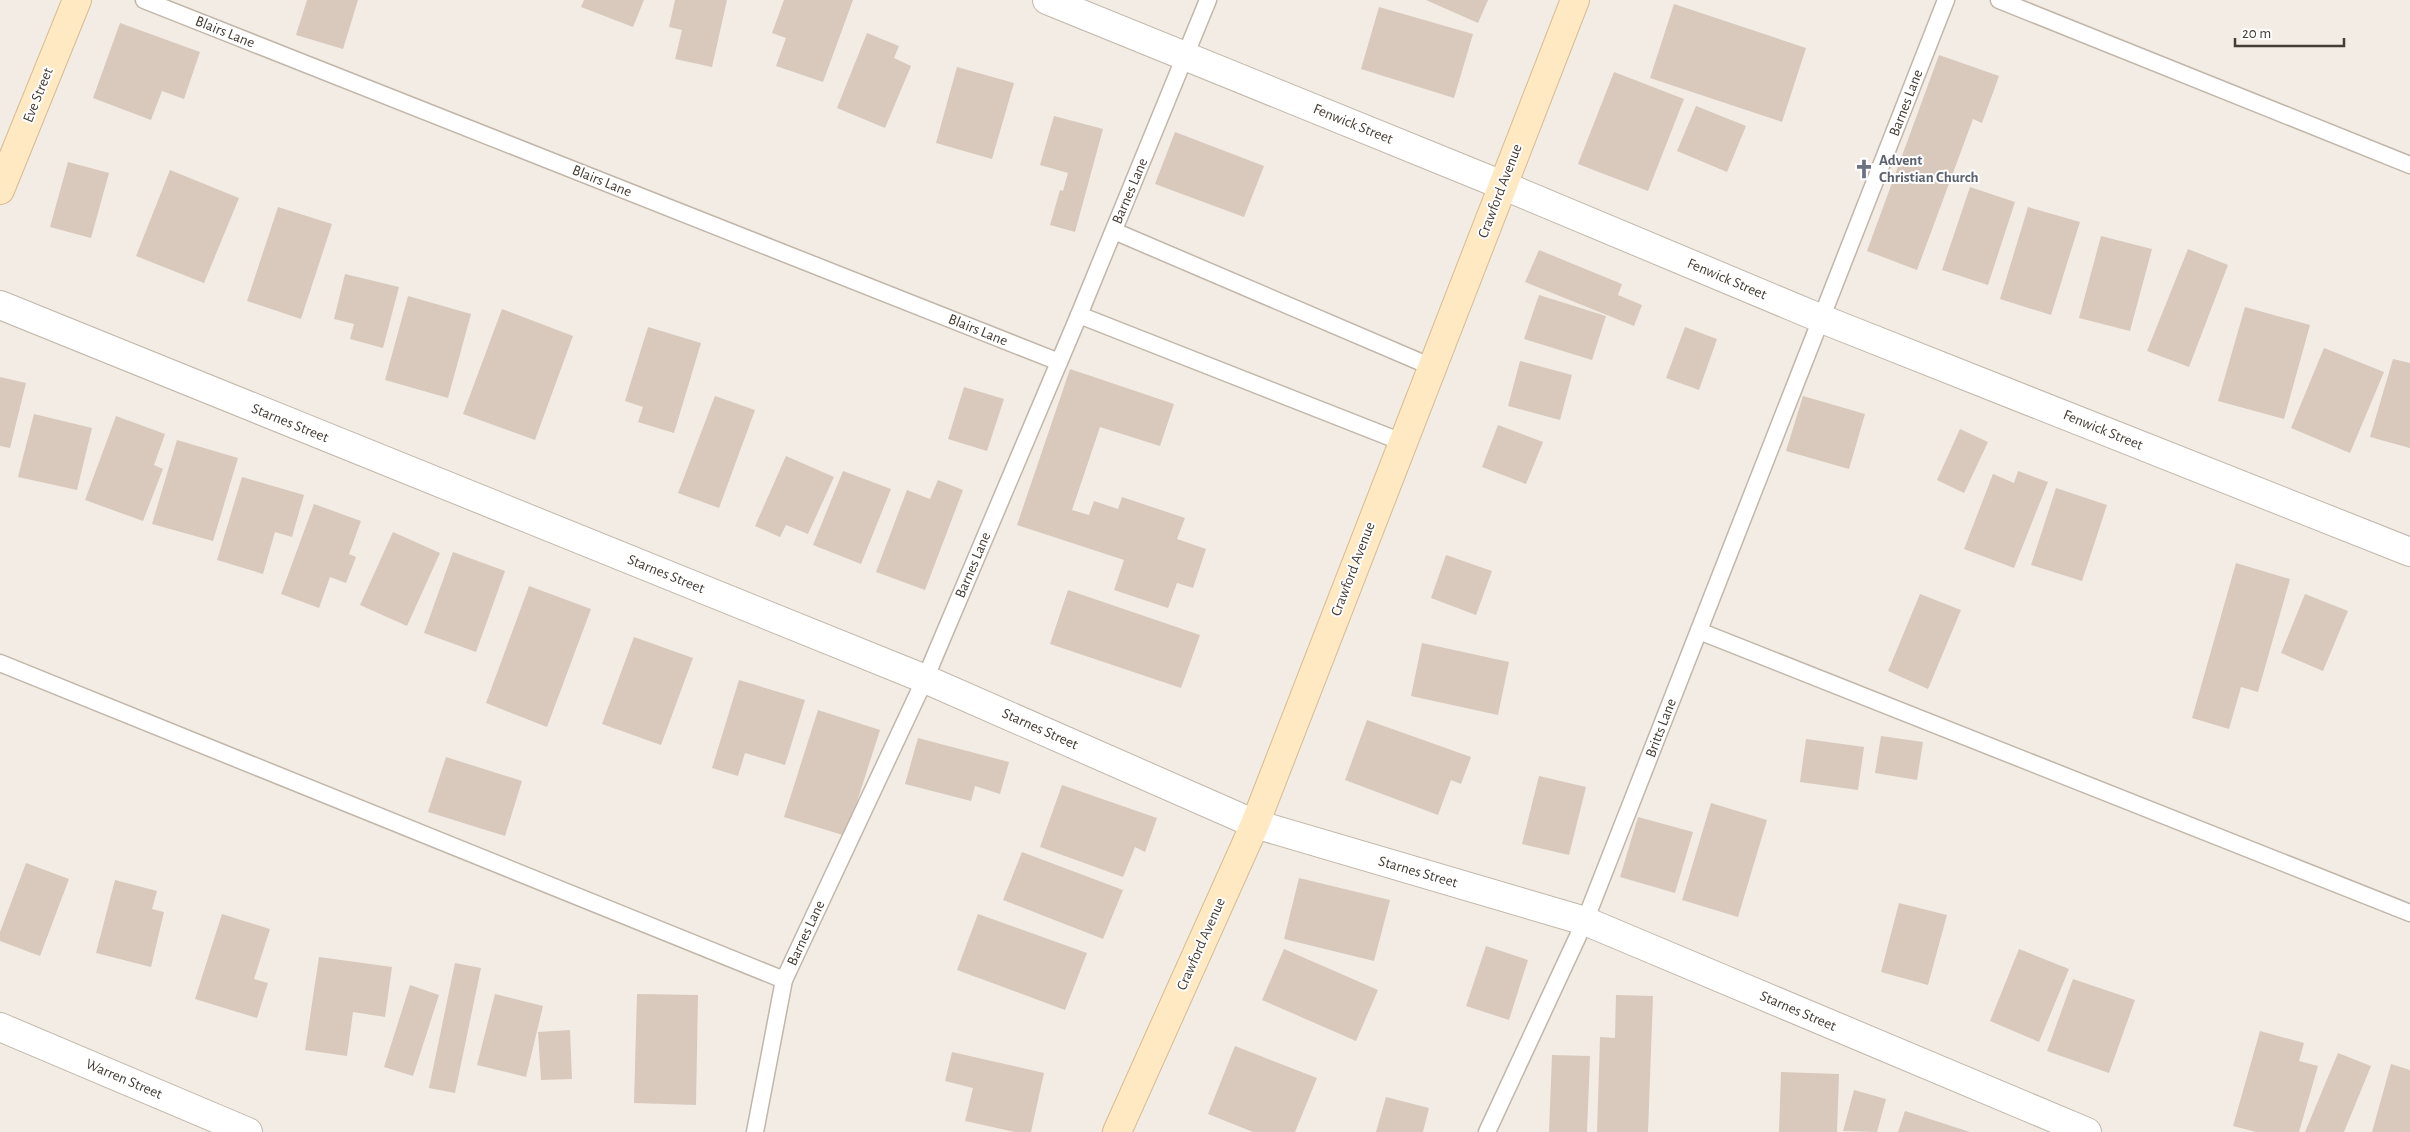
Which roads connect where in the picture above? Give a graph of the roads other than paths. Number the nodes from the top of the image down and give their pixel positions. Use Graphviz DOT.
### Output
graph roads {
  1 [pos="77,0"];
  2 [pos="144,0"];
  3 [pos="1047,0"];
  4 [pos="1208,0"];
  5 [pos="1575,0"];
  6 [pos="1946,0"];
  7 [pos="1999,0"];
  8 [pos="1186,56"];
  9 [pos="2410,164"];
  10 [pos="1502,185"];
  11 [pos="0,190"];
  12 [pos="1114,231"];
  13 [pos="0,305"];
  14 [pos="1079,315"];
  15 [pos="1822,319"];
  16 [pos="1059,362"];
  17 [pos="1432,367"];
  18 [pos="1402,442"];
  19 [pos="2410,552"];
  20 [pos="1699,631"];
  21 [pos="0,663"];
  22 [pos="925,678"];
  23 [pos="1255,824"];
  24 [pos="2410,913"];
  25 [pos="1584,921"];
  26 [pos="784,980"];
  27 [pos="0,1027"];
  28 [pos="248,1132"];
  29 [pos="754,1132"];
  30 [pos="1117,1132"];
  31 [pos="1487,1132"];
  32 [pos="2086,1132"];
  1 -- 11 [label="street, Eve Street"];
  2 -- 16 [label="lane, Blairs Lane"];
  3 -- 8 [label="street, Fenwick Street"];
  4 -- 8 [label="lane, Barnes Lane"];
  5 -- 10 [label="street, Crawford Avenue"];
  6 -- 15 [label="lane, Barnes Lane"];
  7 -- 9 [label="lane"];
  8 -- 10 [label="street, Fenwick Street"];
  8 -- 12 [label="lane, Barnes Lane"];
  10 -- 15 [label="street, Fenwick Street"];
  10 -- 17 [label="street, Crawford Avenue"];
  12 -- 14 [label="lane, Barnes Lane"];
  12 -- 17 [label="lane"];
  13 -- 22 [label="street, Starnes Street"];
  14 -- 16 [label="lane, Barnes Lane"];
  14 -- 18 [label="lane"];
  15 -- 19 [label="street, Fenwick Street"];
  15 -- 20 [label="lane, Britts Lane"];
  16 -- 22 [label="lane, Barnes Lane"];
  17 -- 18 [label="street, Crawford Avenue"];
  18 -- 23 [label="street, Crawford Avenue"];
  20 -- 24 [label="lane"];
  20 -- 25 [label="lane, Britts Lane"];
  21 -- 26 [label="lane"];
  22 -- 23 [label="street, Starnes Street"];
  22 -- 26 [label="lane, Barnes Lane"];
  23 -- 25 [label="street, Starnes Street"];
  23 -- 30 [label="street, Crawford Avenue"];
  25 -- 31 [label="lane, Britts Lane"];
  25 -- 32 [label="street, Starnes Street"];
  26 -- 29 [label="lane, Barnes Lane"];
  27 -- 28 [label="street, Warren Street"];
}
